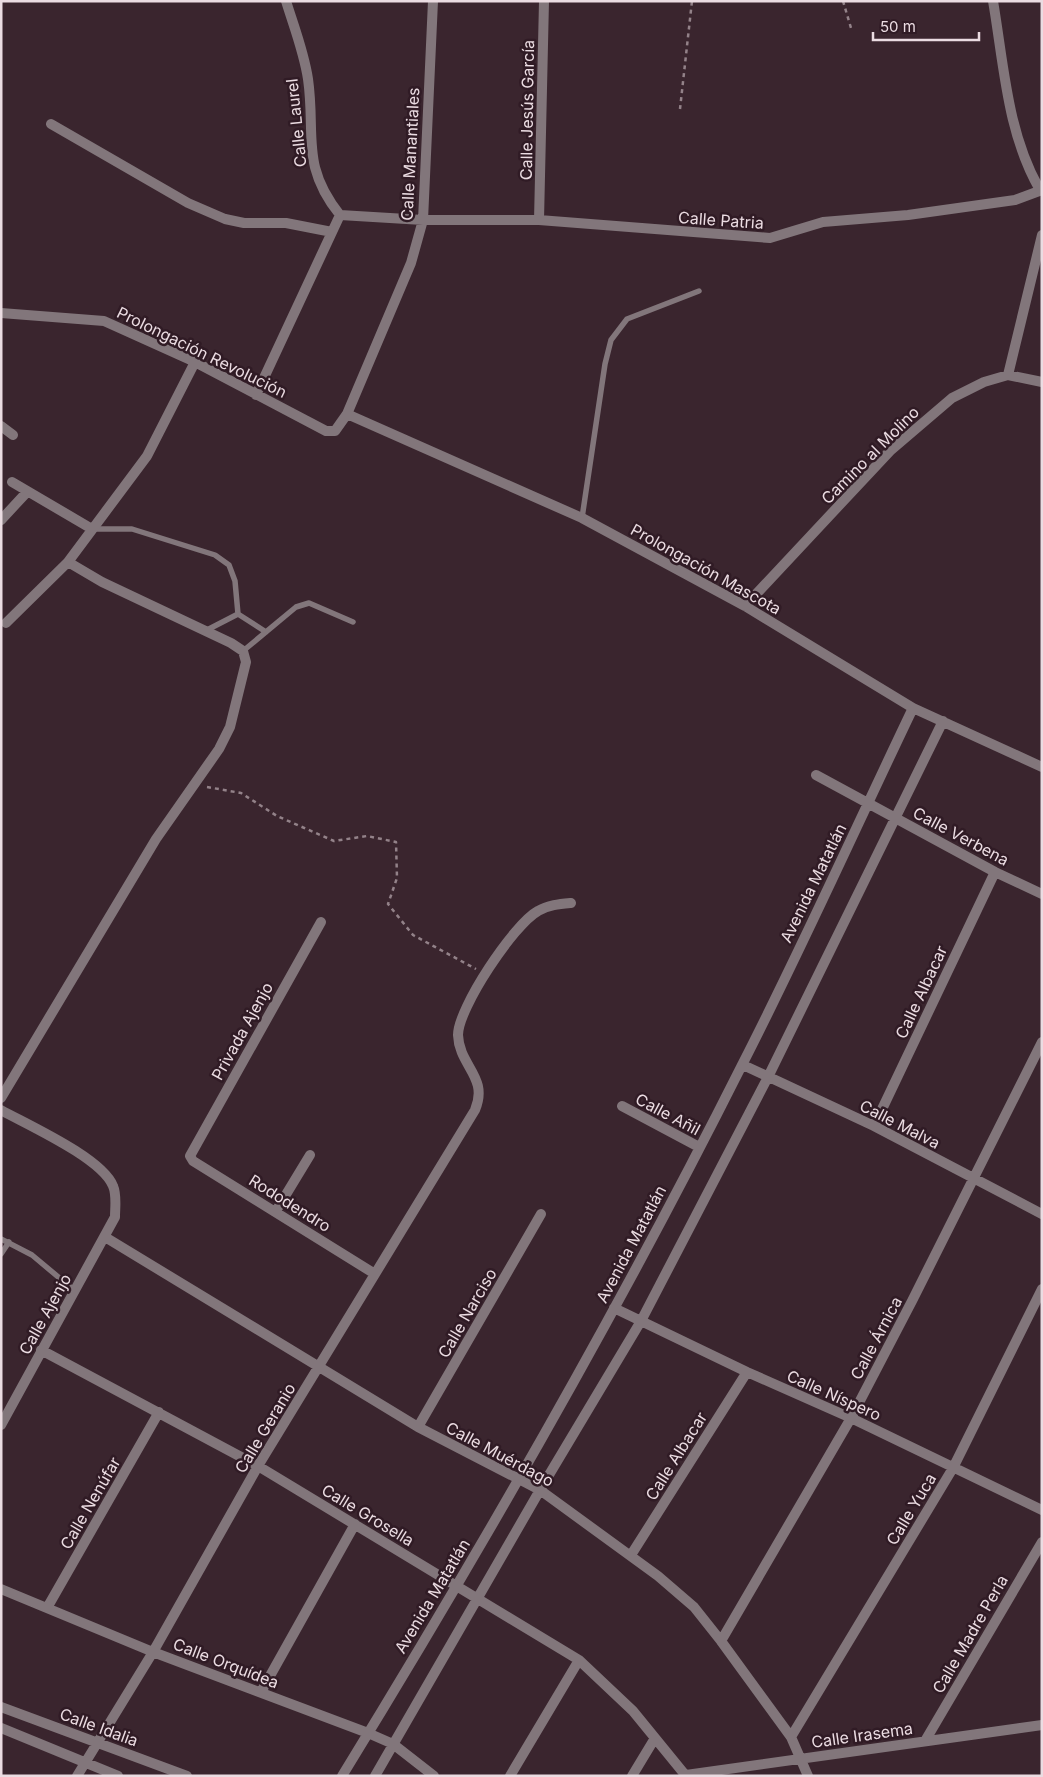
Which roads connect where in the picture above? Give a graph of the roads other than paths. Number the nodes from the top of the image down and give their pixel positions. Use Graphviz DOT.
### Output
graph roads {
  1 [pos="286,1"];
  2 [pos="433,1"];
  3 [pos="544,1"];
  4 [pos="993,1"];
  5 [pos="51,124"];
  6 [pos="1041,190"];
  7 [pos="340,214"];
  8 [pos="423,220"];
  9 [pos="539,220"];
  10 [pos="332,232"];
  11 [pos="1042,235"];
  12 [pos="698,291"];
  13 [pos="1,313"];
  14 [pos="195,362"];
  15 [pos="1008,375"];
  16 [pos="1042,382"];
  17 [pos="256,395"];
  18 [pos="347,414"];
  19 [pos="1,426"];
  20 [pos="13,435"];
  21 [pos="12,482"];
  22 [pos="27,492"];
  23 [pos="582,518"];
  24 [pos="1,520"];
  25 [pos="92,529"];
  26 [pos="68,562"];
  27 [pos="746,606"];
  28 [pos="238,614"];
  29 [pos="352,622"];
  30 [pos="6,623"];
  31 [pos="206,631"];
  32 [pos="266,632"];
  33 [pos="242,652"];
  34 [pos="913,708"];
  35 [pos="943,722"];
  36 [pos="1042,767"];
  37 [pos="816,776"];
  38 [pos="867,804"];
  39 [pos="896,818"];
  40 [pos="995,872"];
  41 [pos="1042,894"];
  42 [pos="571,903"];
  43 [pos="321,922"];
  44 [pos="1042,1042"];
  45 [pos="743,1065"];
  46 [pos="768,1077"];
  47 [pos="1,1098"];
  48 [pos="622,1106"];
  49 [pos="1,1110"];
  50 [pos="874,1126"];
  51 [pos="699,1147"];
  52 [pos="310,1155"];
  53 [pos="190,1156"];
  54 [pos="972,1177"];
  55 [pos="276,1211"];
  56 [pos="541,1214"];
  57 [pos="1042,1214"];
  58 [pos="105,1237"];
  59 [pos="1,1238"];
  60 [pos="9,1242"];
  61 [pos="1,1254"];
  62 [pos="375,1274"];
  63 [pos="1042,1289"];
  64 [pos="75,1290"];
  65 [pos="614,1308"];
  66 [pos="641,1321"];
  67 [pos="41,1350"];
  68 [pos="319,1368"];
  69 [pos="747,1372"];
  70 [pos="159,1412"];
  71 [pos="851,1418"];
  72 [pos="1,1425"];
  73 [pos="418,1427"];
  74 [pos="258,1466"];
  75 [pos="953,1468"];
  76 [pos="518,1477"];
  77 [pos="540,1490"];
  78 [pos="1042,1510"];
  79 [pos="355,1524"];
  80 [pos="1042,1542"];
  81 [pos="631,1555"];
  82 [pos="457,1586"];
  83 [pos="1,1589"];
  84 [pos="479,1598"];
  85 [pos="47,1608"];
  86 [pos="721,1641"];
  87 [pos="153,1652"];
  88 [pos="579,1660"];
  89 [pos="260,1692"];
  90 [pos="1,1707"];
  91 [pos="1042,1725"];
  92 [pos="1,1728"];
  93 [pos="368,1733"];
  94 [pos="791,1737"];
  95 [pos="656,1738"];
  96 [pos="925,1741"];
  97 [pos="97,1742"];
  98 [pos="393,1744"];
  99 [pos="801,1759"];
  100 [pos="86,1762"];
  101 [pos="77,1776"];
  102 [pos="118,1776"];
  103 [pos="187,1776"];
  104 [pos="342,1776"];
  105 [pos="375,1776"];
  106 [pos="434,1776"];
  107 [pos="510,1776"];
  108 [pos="632,1776"];
  109 [pos="686,1776"];
  110 [pos="808,1776"];
  1 -- 7 [label="street, Calle Laurel"];
  2 -- 8 [label="street, Calle Manantiales"];
  3 -- 9 [label="street, Calle Jesús García"];
  4 -- 6 [label="street"];
  5 -- 10 [label="street"];
  6 -- 9 [label="street, Calle Patria"];
  7 -- 8 [label="street"];
  7 -- 10 [label="street"];
  8 -- 9 [label="street, Calle Patria"];
  8 -- 18 [label="street, Calle Manantiales"];
  10 -- 17 [label="street"];
  11 -- 15 [label="street"];
  12 -- 23 [label="lane"];
  13 -- 14 [label="street, Prolongación Revolución"];
  14 -- 17 [label="street, Prolongación Revolución"];
  14 -- 25 [label="street"];
  15 -- 16 [label="street, Camino al Molino"];
  15 -- 27 [label="street, Camino al Molino"];
  17 -- 18 [label="street, Prolongación Revolución"];
  18 -- 23 [label="street, Prolongación Mascota"];
  19 -- 20 [label="street"];
  21 -- 22 [label="street"];
  22 -- 24 [label="street"];
  22 -- 25 [label="street"];
  23 -- 27 [label="street, Prolongación Mascota"];
  25 -- 26 [label="street"];
  25 -- 28 [label="lane"];
  26 -- 30 [label="street"];
  26 -- 31 [label="street"];
  27 -- 34 [label="street, Prolongación Mascota"];
  28 -- 31 [label="lane"];
  28 -- 32 [label="lane"];
  29 -- 32 [label="lane"];
  31 -- 33 [label="street"];
  32 -- 33 [label="lane"];
  33 -- 47 [label="street"];
  34 -- 35 [label="street, Prolongación Mascota"];
  34 -- 38 [label="street, Avenida Matatlán"];
  35 -- 36 [label="street, Prolongación Mascota"];
  35 -- 39 [label="street"];
  37 -- 38 [label="street, Calle Verbena"];
  38 -- 39 [label="street, Calle Verbena"];
  38 -- 45 [label="street, Avenida Matatlán"];
  39 -- 40 [label="street, Calle Verbena"];
  39 -- 46 [label="street"];
  40 -- 41 [label="street, Calle Verbena"];
  40 -- 50 [label="street, Calle Albacar"];
  42 -- 62 [label="street, Calle Geranio"];
  43 -- 53 [label="street, Privada Ajenjo"];
  44 -- 54 [label="street, Calle Árnica"];
  45 -- 46 [label="street, Calle Malva"];
  45 -- 51 [label="street, Avenida Matatlán"];
  46 -- 50 [label="street, Calle Malva"];
  46 -- 66 [label="street"];
  48 -- 51 [label="street, Calle Añil"];
  49 -- 58 [label="street, Calle Ajenjo"];
  50 -- 54 [label="street, Calle Malva"];
  51 -- 65 [label="street, Avenida Matatlán"];
  52 -- 55 [label="street"];
  53 -- 55 [label="street, Rododendro"];
  54 -- 57 [label="street, Calle Malva"];
  54 -- 71 [label="street, Calle Árnica"];
  55 -- 62 [label="street, Rododendro"];
  56 -- 73 [label="street, Calle Narciso"];
  58 -- 64 [label="street, Calle Ajenjo"];
  58 -- 68 [label="street, Calle Muérdago"];
  59 -- 60 [label="lane"];
  60 -- 61 [label="lane"];
  60 -- 64 [label="lane"];
  62 -- 68 [label="street, Calle Geranio"];
  63 -- 75 [label="street, Calle Yuca"];
  64 -- 67 [label="street, Calle Ajenjo"];
  65 -- 66 [label="street, Calle Níspero"];
  65 -- 76 [label="street, Avenida Matatlán"];
  66 -- 69 [label="street, Calle Níspero"];
  66 -- 77 [label="street"];
  67 -- 70 [label="street, Calle Grosella"];
  67 -- 72 [label="street, Calle Ajenjo"];
  68 -- 73 [label="street, Calle Muérdago"];
  68 -- 74 [label="street, Calle Geranio"];
  69 -- 71 [label="street, Calle Níspero"];
  69 -- 81 [label="street, Calle Albacar"];
  70 -- 74 [label="street, Calle Grosella"];
  70 -- 85 [label="street, Calle Nenúfar"];
  71 -- 75 [label="street, Calle Níspero"];
  71 -- 86 [label="street, Calle Árnica"];
  73 -- 76 [label="street, Calle Muérdago"];
  74 -- 79 [label="street, Calle Grosella"];
  74 -- 87 [label="street, Calle Geranio"];
  75 -- 78 [label="street, Calle Níspero"];
  75 -- 94 [label="street, Calle Yuca"];
  76 -- 77 [label="street, Calle Muérdago"];
  76 -- 82 [label="street, Avenida Matatlán"];
  77 -- 81 [label="street, Calle Muérdago"];
  77 -- 84 [label="street"];
  79 -- 82 [label="street, Calle Grosella"];
  79 -- 89 [label="street"];
  80 -- 96 [label="street, Calle Madre Perla"];
  81 -- 86 [label="street, Calle Muérdago"];
  82 -- 84 [label="street, Calle Grosella"];
  82 -- 93 [label="street, Avenida Matatlán"];
  83 -- 85 [label="street, Calle Orquídea"];
  84 -- 88 [label="street, Calle Grosella"];
  84 -- 98 [label="street"];
  85 -- 87 [label="street, Calle Orquídea"];
  86 -- 94 [label="street, Calle Muérdago"];
  87 -- 89 [label="street, Calle Orquídea"];
  87 -- 97 [label="street, Calle Geranio"];
  88 -- 95 [label="street, Calle Grosella"];
  88 -- 107 [label="street"];
  89 -- 93 [label="street, Calle Orquídea"];
  90 -- 97 [label="street, Calle Idalia"];
  91 -- 96 [label="street, Calle Irasema"];
  92 -- 100 [label="street"];
  93 -- 98 [label="street, Calle Orquídea"];
  93 -- 104 [label="street, Avenida Matatlán"];
  94 -- 99 [label="street, Calle Muérdago"];
  95 -- 108 [label="street"];
  95 -- 109 [label="street, Calle Grosella"];
  96 -- 99 [label="street, Calle Irasema"];
  97 -- 100 [label="street, Calle Geranio"];
  97 -- 103 [label="street, Calle Idalia"];
  98 -- 105 [label="street"];
  98 -- 106 [label="street, Calle Orquídea"];
  99 -- 109 [label="street, Calle Irasema"];
  99 -- 110 [label="street, Calle Muérdago"];
  100 -- 101 [label="street, Calle Geranio"];
  100 -- 102 [label="street"];
}
